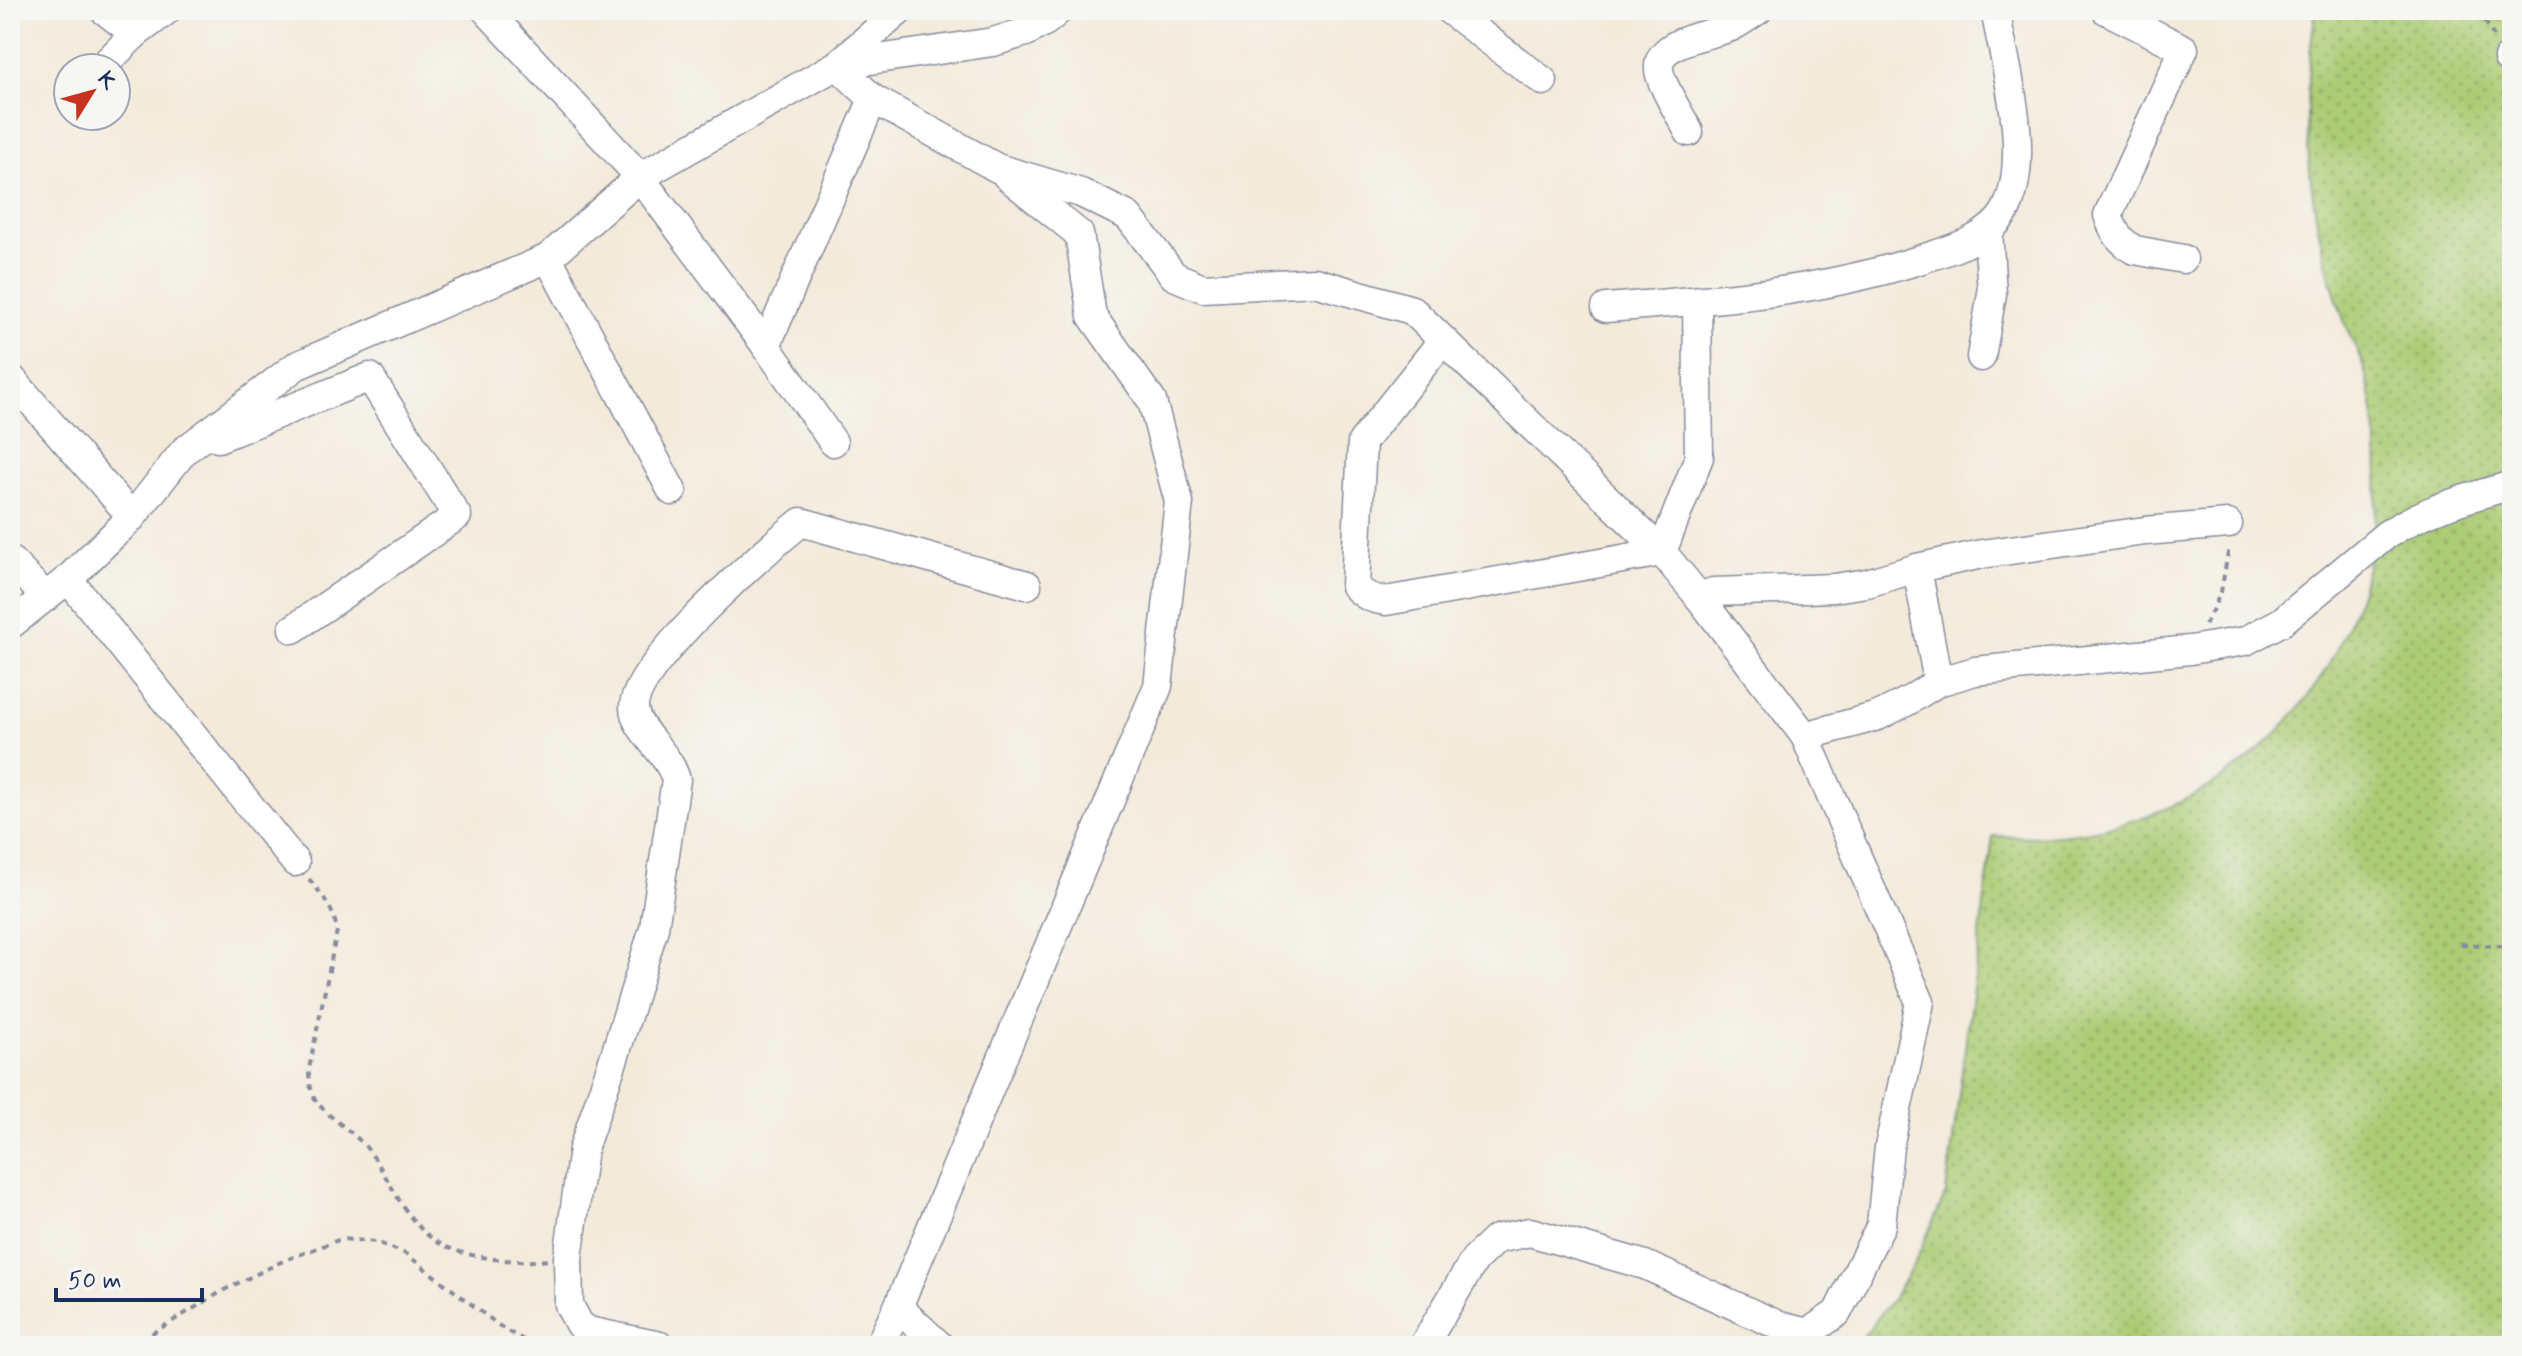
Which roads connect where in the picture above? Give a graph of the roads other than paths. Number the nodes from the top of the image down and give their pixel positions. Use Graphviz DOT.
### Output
graph roads {
  1 [pos="104,10"];
  2 [pos="167,10"];
  3 [pos="486,10"];
  4 [pos="900,10"];
  5 [pos="1059,10"];
  6 [pos="1758,10"];
  7 [pos="1995,10"];
  8 [pos="2106,10"];
  9 [pos="1459,13"];
  10 [pos="1725,18"];
  11 [pos="135,34"];
  12 [pos="117,52"];
  13 [pos="837,65"];
  14 [pos="1543,81"];
  15 [pos="873,99"];
  16 [pos="1689,132"];
  17 [pos="997,168"];
  18 [pos="640,177"];
  19 [pos="1988,230"];
  20 [pos="548,258"];
  21 [pos="2183,259"];
  22 [pos="1697,301"];
  23 [pos="1606,308"];
  24 [pos="1443,340"];
  25 [pos="766,346"];
  26 [pos="1981,357"];
  27 [pos="10,377"];
  28 [pos="833,442"];
  29 [pos="184,451"];
  30 [pos="2512,485"];
  31 [pos="672,491"];
  32 [pos="132,517"];
  33 [pos="2228,524"];
  34 [pos="1662,552"];
  35 [pos="10,560"];
  36 [pos="1917,568"];
  37 [pos="68,579"];
  38 [pos="1027,585"];
  39 [pos="46,597"];
  40 [pos="1699,597"];
  41 [pos="10,625"];
  42 [pos="293,629"];
  43 [pos="1938,682"];
  44 [pos="1805,736"];
  45 [pos="295,862"];
  46 [pos="898,1307"];
  47 [pos="660,1346"];
  48 [pos="879,1346"];
  49 [pos="940,1346"];
  50 [pos="1423,1346"];
  1 -- 11 [label="street"];
  2 -- 11 [label="street"];
  3 -- 18 [label="street"];
  4 -- 13 [label="street"];
  5 -- 13 [label="street"];
  6 -- 10 [label="street"];
  7 -- 19 [label="street"];
  8 -- 21 [label="street"];
  9 -- 14 [label="street"];
  10 -- 16 [label="street"];
  11 -- 12 [label="street"];
  13 -- 15 [label="street"];
  13 -- 18 [label="street"];
  15 -- 17 [label="street"];
  15 -- 25 [label="street"];
  17 -- 24 [label="street"];
  17 -- 46 [label="street"];
  18 -- 20 [label="street"];
  18 -- 25 [label="street"];
  19 -- 22 [label="street"];
  19 -- 26 [label="street"];
  20 -- 29 [label="street"];
  20 -- 31 [label="street"];
  22 -- 23 [label="street"];
  22 -- 34 [label="street"];
  24 -- 34 [label="street"];
  24 -- 34 [label="street"];
  25 -- 28 [label="street"];
  27 -- 32 [label="street"];
  29 -- 32 [label="street"];
  29 -- 42 [label="street"];
  30 -- 43 [label="street"];
  32 -- 37 [label="street"];
  33 -- 36 [label="street"];
  34 -- 40 [label="street"];
  35 -- 39 [label="street"];
  36 -- 40 [label="street"];
  36 -- 43 [label="street"];
  37 -- 39 [label="street"];
  37 -- 45 [label="street"];
  38 -- 47 [label="street"];
  39 -- 41 [label="street"];
  40 -- 44 [label="street"];
  43 -- 44 [label="street"];
  44 -- 50 [label="street"];
  46 -- 48 [label="street"];
  46 -- 49 [label="street"];
}
